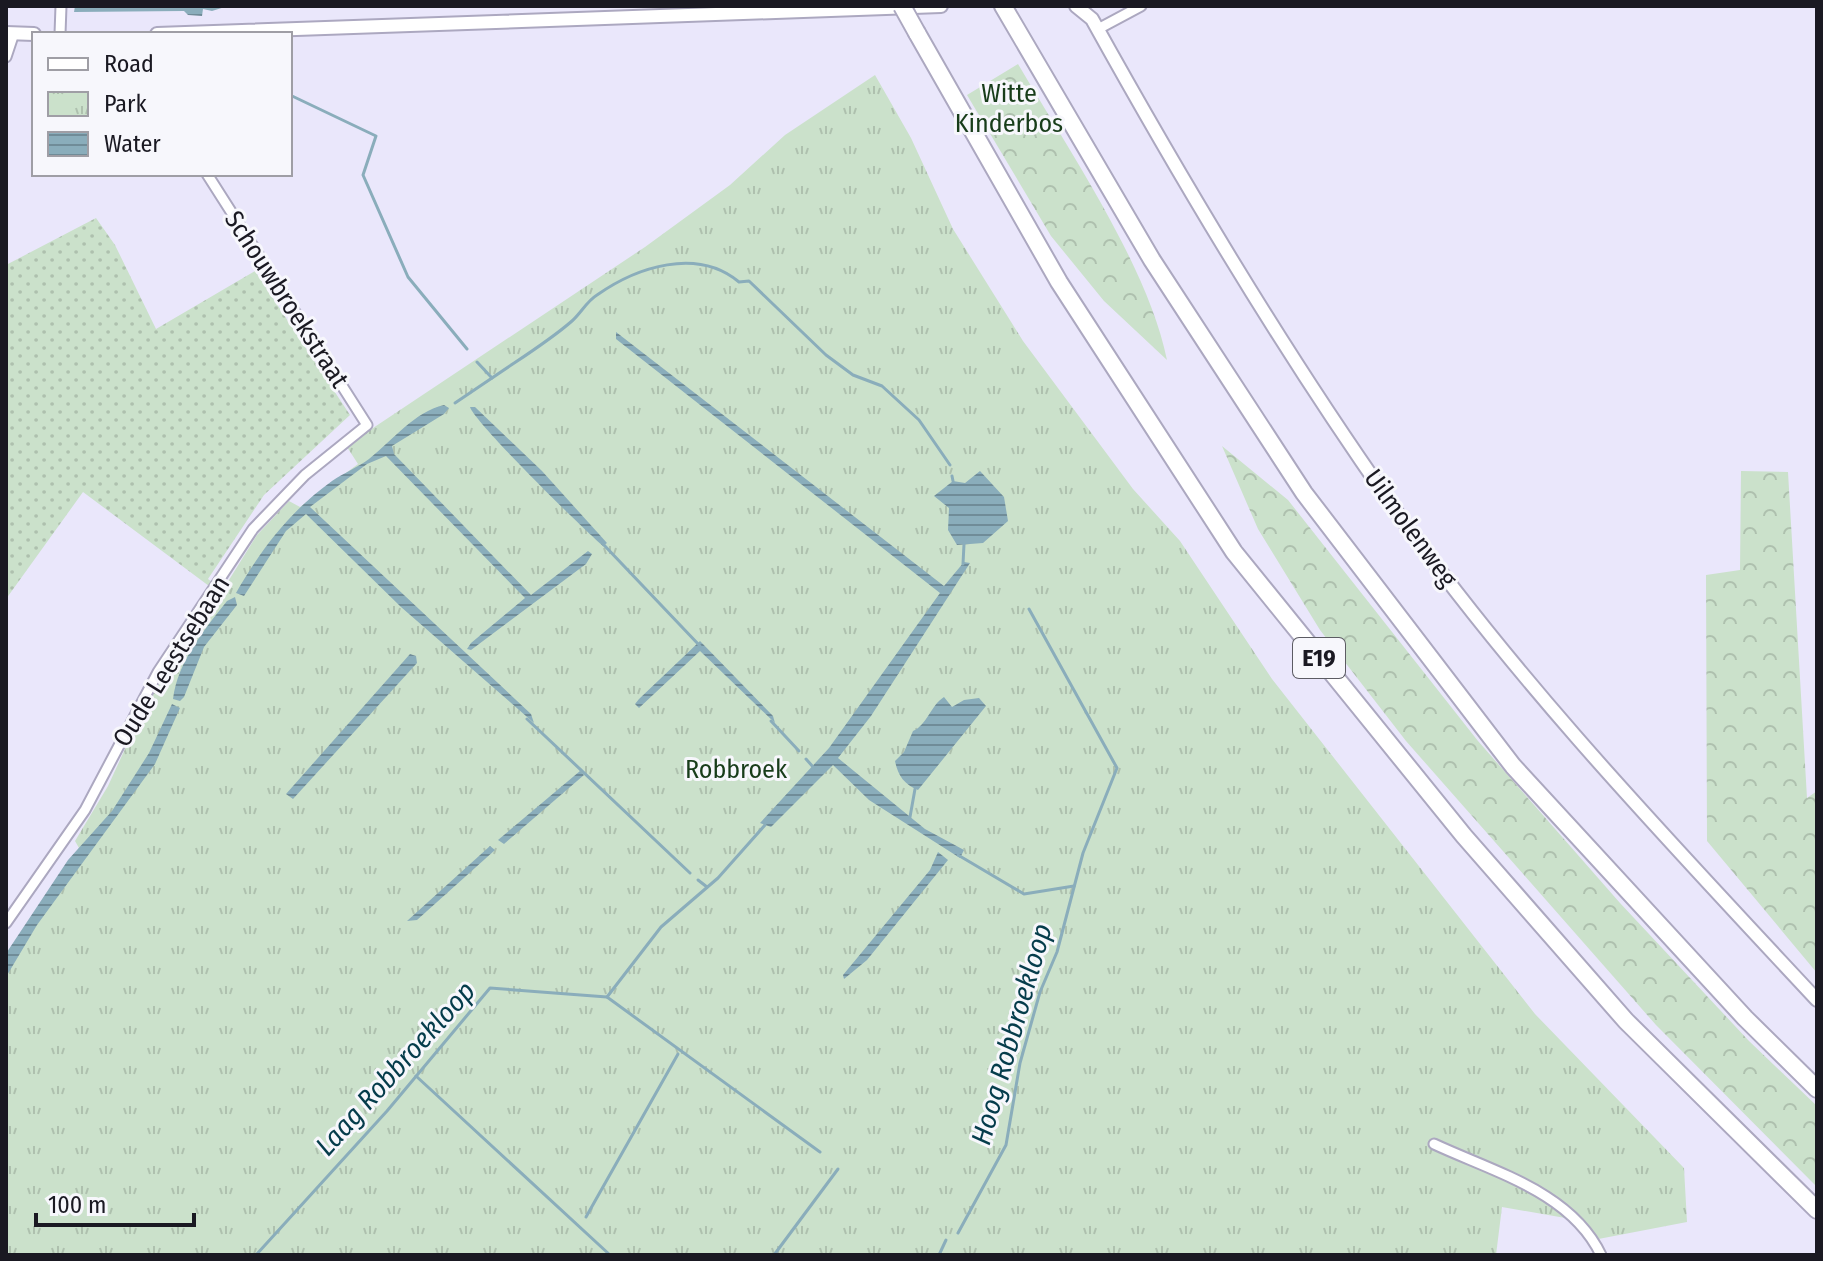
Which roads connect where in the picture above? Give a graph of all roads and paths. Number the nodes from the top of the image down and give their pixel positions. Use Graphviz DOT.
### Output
graph roads {
  1 [pos="61,6"];
  2 [pos="902,6"];
  3 [pos="941,6"];
  4 [pos="1003,6"];
  5 [pos="1076,6"];
  6 [pos="1141,6"];
  7 [pos="1098,29"];
  8 [pos="60,32"];
  9 [pos="213,32"];
  10 [pos="10,33"];
  11 [pos="32,34"];
  12 [pos="6,57"];
  13 [pos="208,176"];
  14 [pos="367,425"];
  15 [pos="6,923"];
  16 [pos="1817,1000"];
  17 [pos="1817,1089"];
  18 [pos="1434,1144"];
  19 [pos="1817,1210"];
  20 [pos="1601,1255"];
  1 -- 8 [label="street"];
  2 -- 19 [label="highway, E19, bridge"];
  3 -- 9 [label="main road"];
  4 -- 17 [label="highway"];
  5 -- 7 [label="main road, Uilmolenweg"];
  6 -- 7 [label="street"];
  7 -- 16 [label="main road, Uilmolenweg"];
  10 -- 11 [label="main road"];
  10 -- 12 [label="street"];
  13 -- 14 [label="street, Schouwbroekstraat"];
  14 -- 15 [label="street, Oude Leestsebaan"];
  18 -- 20 [label="street"];
}
